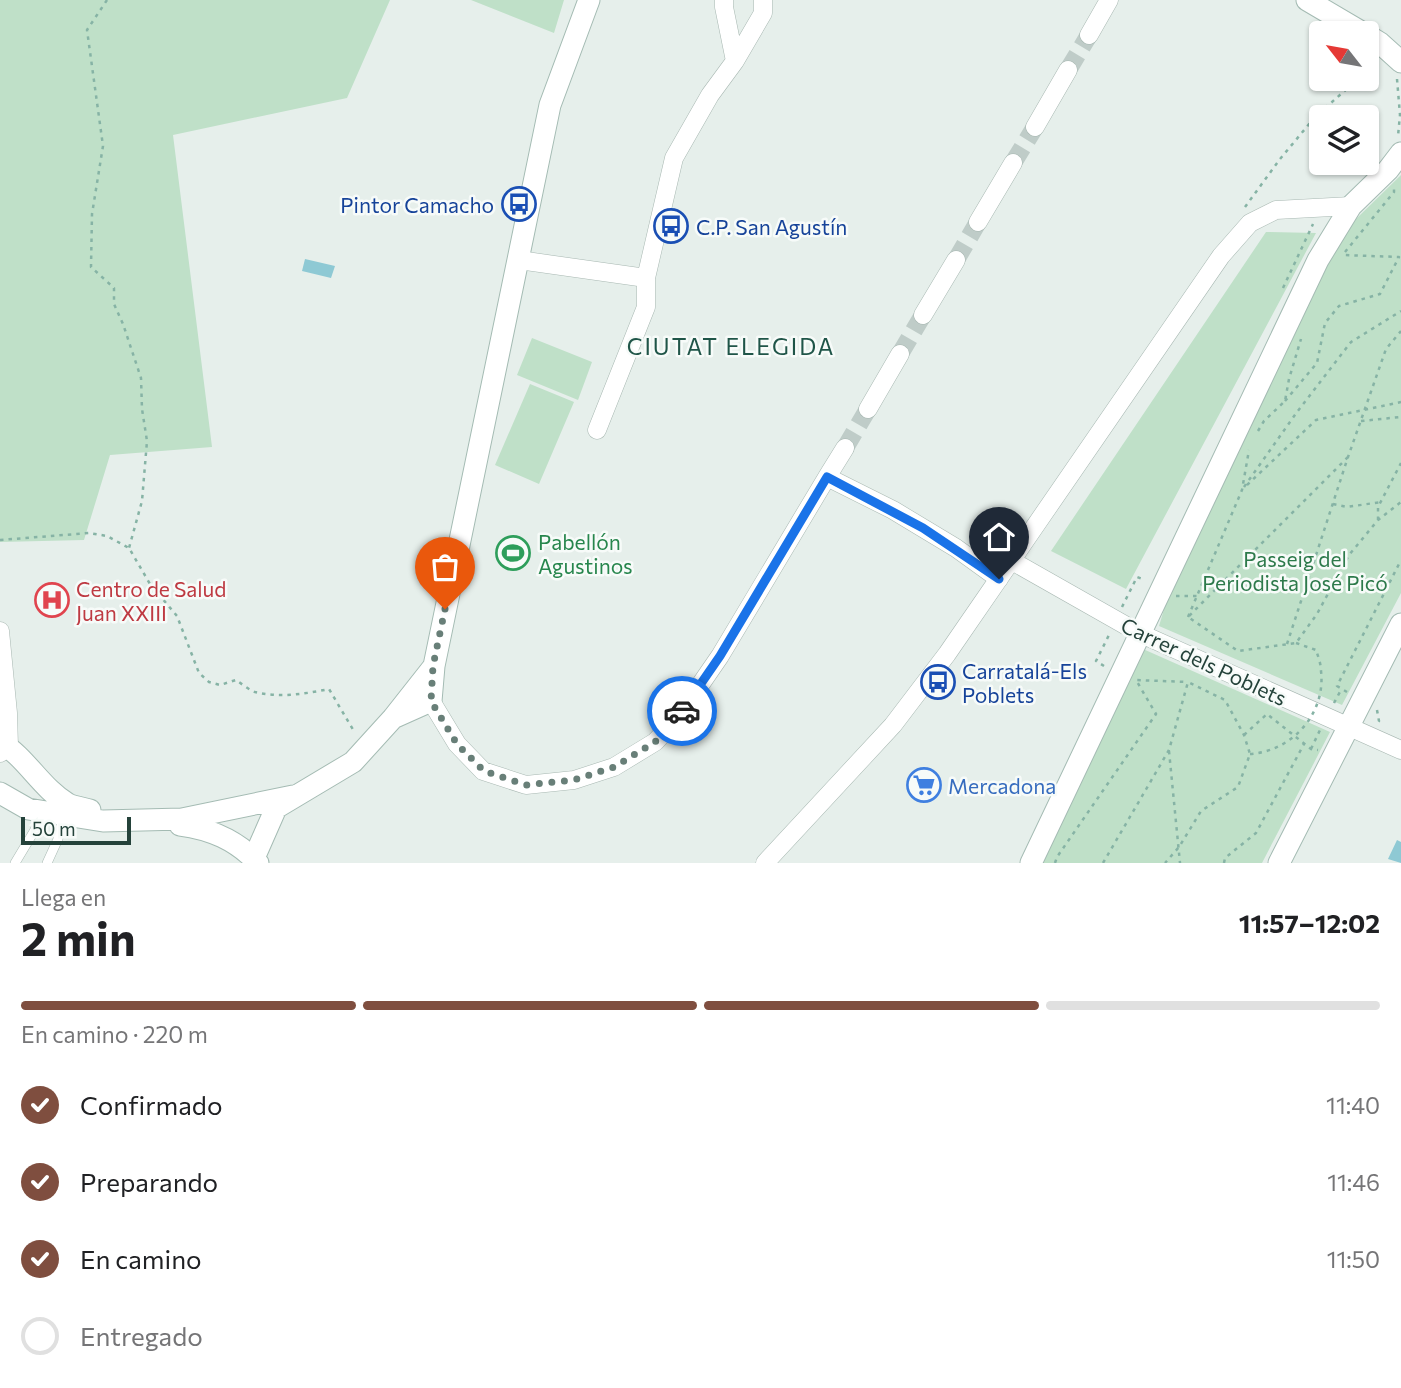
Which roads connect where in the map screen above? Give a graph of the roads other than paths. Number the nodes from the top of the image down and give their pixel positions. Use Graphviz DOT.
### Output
graph roads {
  1 [pos="589,0"];
  2 [pos="724,0"];
  3 [pos="763,0"];
  4 [pos="1109,0"];
  5 [pos="1307,0"];
  6 [pos="1345,21"];
  7 [pos="1089,35"];
  8 [pos="1379,40"];
  9 [pos="735,61"];
  10 [pos="1401,62"];
  11 [pos="1068,70"];
  12 [pos="1035,127"];
  13 [pos="1401,153"];
  14 [pos="1013,163"];
  15 [pos="1350,206"];
  16 [pos="978,222"];
  17 [pos="519,260"];
  18 [pos="956,260"];
  19 [pos="646,278"];
  20 [pos="923,315"];
  21 [pos="900,354"];
  22 [pos="868,409"];
  23 [pos="597,430"];
  24 [pos="845,448"];
  25 [pos="827,477"];
  26 [pos="1012,561"];
  27 [pos="999,579"];
  28 [pos="1401,624"];
  29 [pos="0,631"];
  30 [pos="1139,633"];
  31 [pos="433,666"];
  32 [pos="431,701"];
  33 [pos="393,718"];
  34 [pos="1348,725"];
  35 [pos="3,748"];
  36 [pos="1401,750"];
  37 [pos="0,793"];
  38 [pos="293,796"];
  39 [pos="54,814"];
  40 [pos="130,820"];
  41 [pos="256,861"];
  42 [pos="16,863"];
  43 [pos="47,863"];
  44 [pos="765,863"];
  45 [pos="1031,863"];
  46 [pos="1279,863"];
  1 -- 17 [label="street"];
  2 -- 9 [label="street"];
  3 -- 9 [label="street"];
  4 -- 7 [label="street"];
  5 -- 6 [label="street"];
  8 -- 10 [label="street"];
  9 -- 19 [label="street"];
  11 -- 12 [label="street"];
  13 -- 15 [label="street"];
  14 -- 16 [label="street"];
  15 -- 26 [label="street"];
  15 -- 30 [label="street"];
  17 -- 19 [label="street"];
  17 -- 31 [label="street"];
  18 -- 20 [label="street"];
  19 -- 23 [label="street"];
  21 -- 22 [label="street"];
  24 -- 25 [label="street"];
  25 -- 27 [label="street"];
  25 -- 32 [label="street"];
  26 -- 27 [label="street"];
  26 -- 30 [label="street, Carrer dels Poblets"];
  27 -- 44 [label="street"];
  28 -- 34 [label="street"];
  29 -- 35 [label="street"];
  30 -- 34 [label="street, Carrer dels Poblets"];
  30 -- 45 [label="street"];
  31 -- 32 [label="street"];
  31 -- 33 [label="street"];
  32 -- 33 [label="street"];
  33 -- 38 [label="street"];
  34 -- 36 [label="street, Carrer dels Poblets"];
  34 -- 46 [label="street"];
  35 -- 40 [label="street"];
  37 -- 39 [label="street"];
  38 -- 40 [label="street"];
  38 -- 41 [label="street"];
  39 -- 40 [label="street"];
  39 -- 42 [label="lane"];
  39 -- 43 [label="lane"];
  40 -- 41 [label="street"];
}
